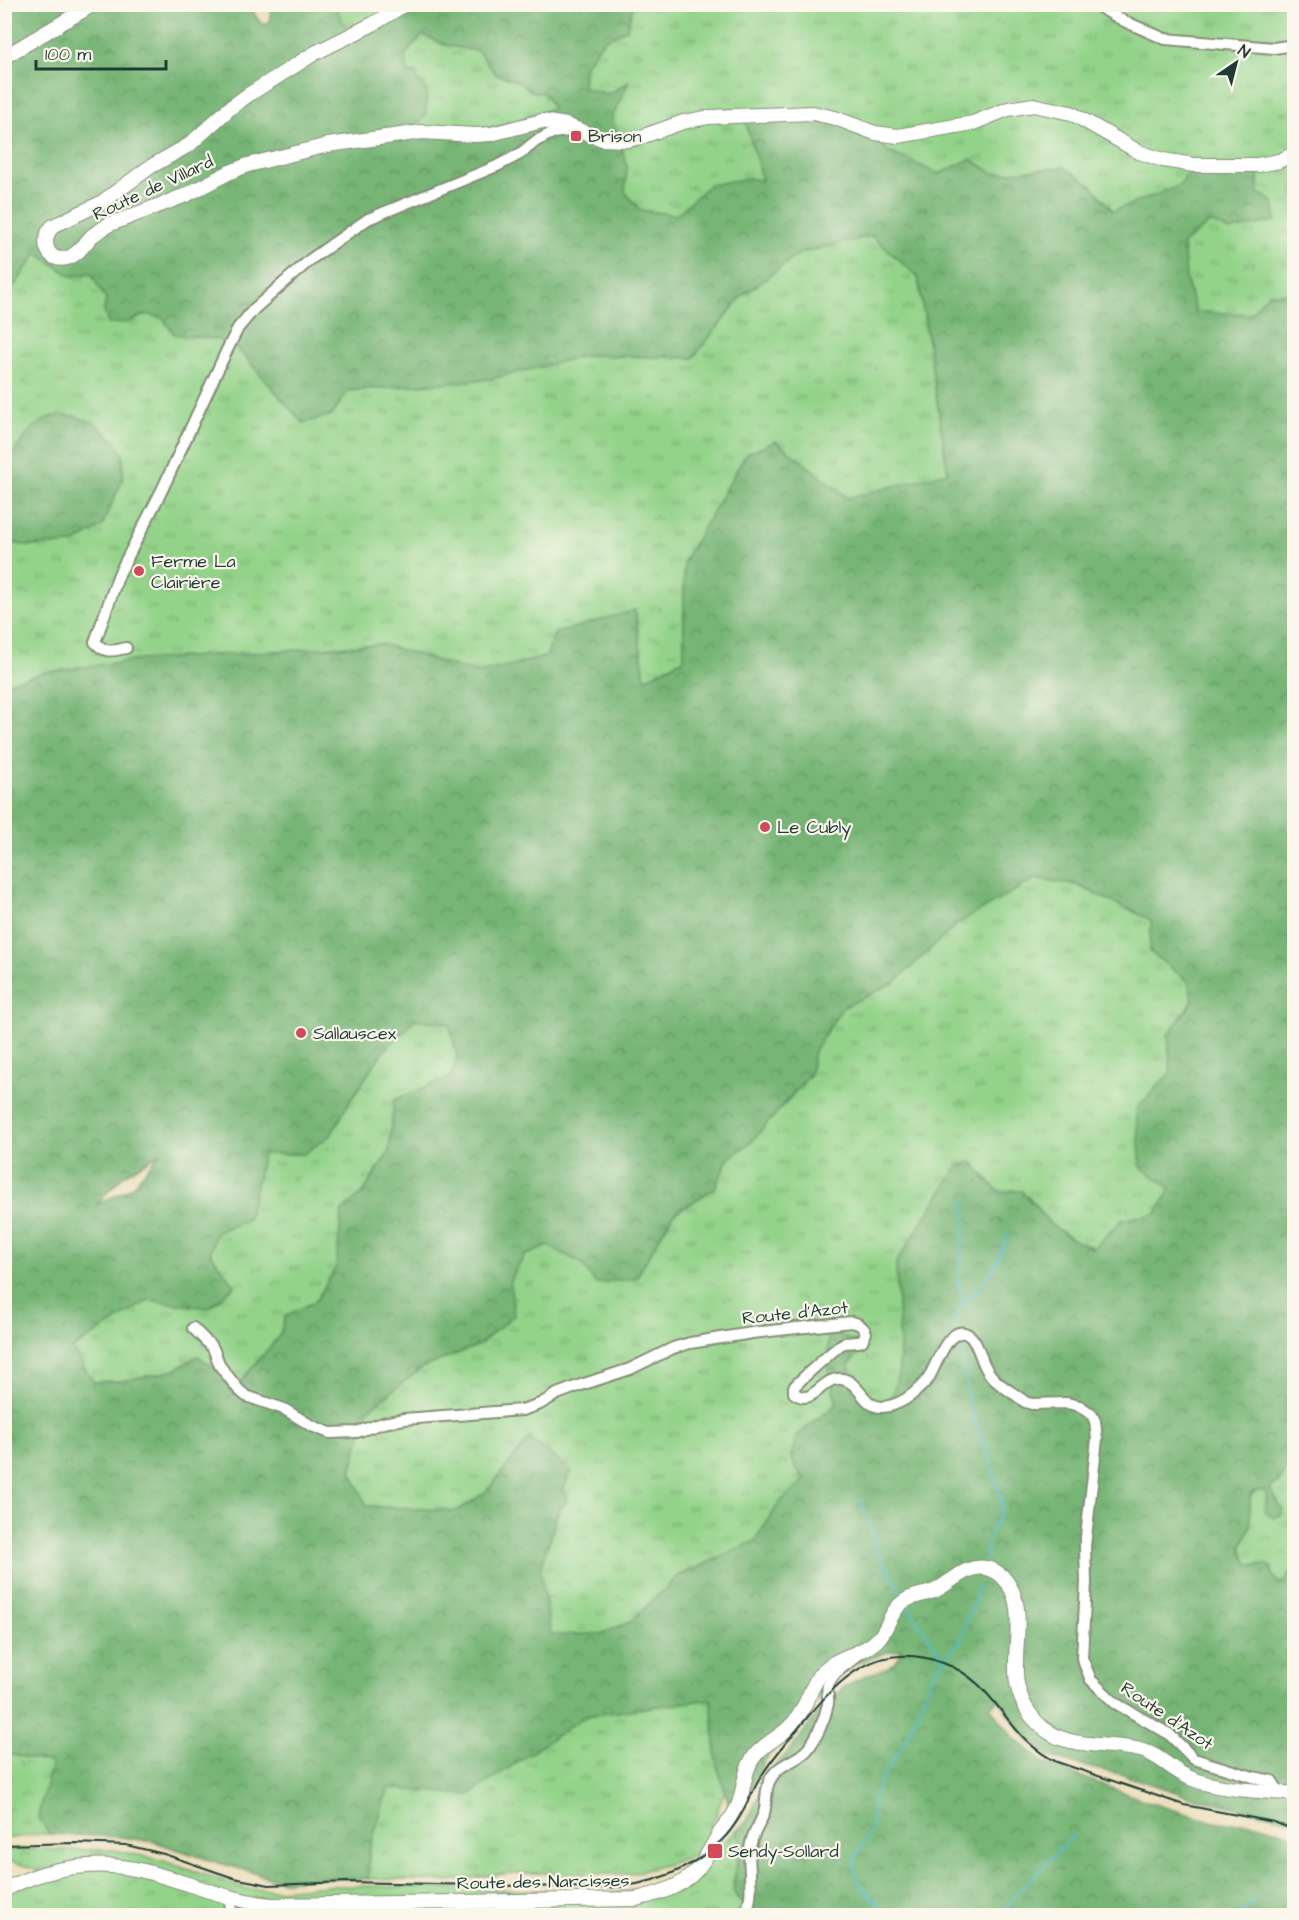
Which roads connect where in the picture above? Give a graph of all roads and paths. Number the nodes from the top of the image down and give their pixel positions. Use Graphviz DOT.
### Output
graph roads {
  1 [pos="94,4"];
  2 [pos="405,4"];
  3 [pos="1099,8"];
  4 [pos="1294,45"];
  5 [pos="4,57"];
  6 [pos="578,130"];
  7 [pos="1294,154"];
  8 [pos="126,648"];
  9 [pos="194,1328"];
  10 [pos="860,1652"];
  11 [pos="1279,1792"];
  12 [pos="1294,1794"];
  13 [pos="4,1890"];
  14 [pos="230,1898"];
  15 [pos="243,1916"];
  16 [pos="742,1916"];
  1 -- 5 [label="street"];
  2 -- 6 [label="street, Route de Villard"];
  3 -- 4 [label="street"];
  6 -- 7 [label="street, Route de Villard"];
  6 -- 8 [label="street, Route de Villard"];
  9 -- 11 [label="street, Route d'Azot"];
  10 -- 11 [label="street, Route des Narcisses"];
  10 -- 14 [label="street, Route des Narcisses"];
  10 -- 16 [label="street"];
  11 -- 12 [label="street, Route des Narcisses"];
  13 -- 14 [label="street, Route des Narcisses"];
  14 -- 15 [label="street"];
}
